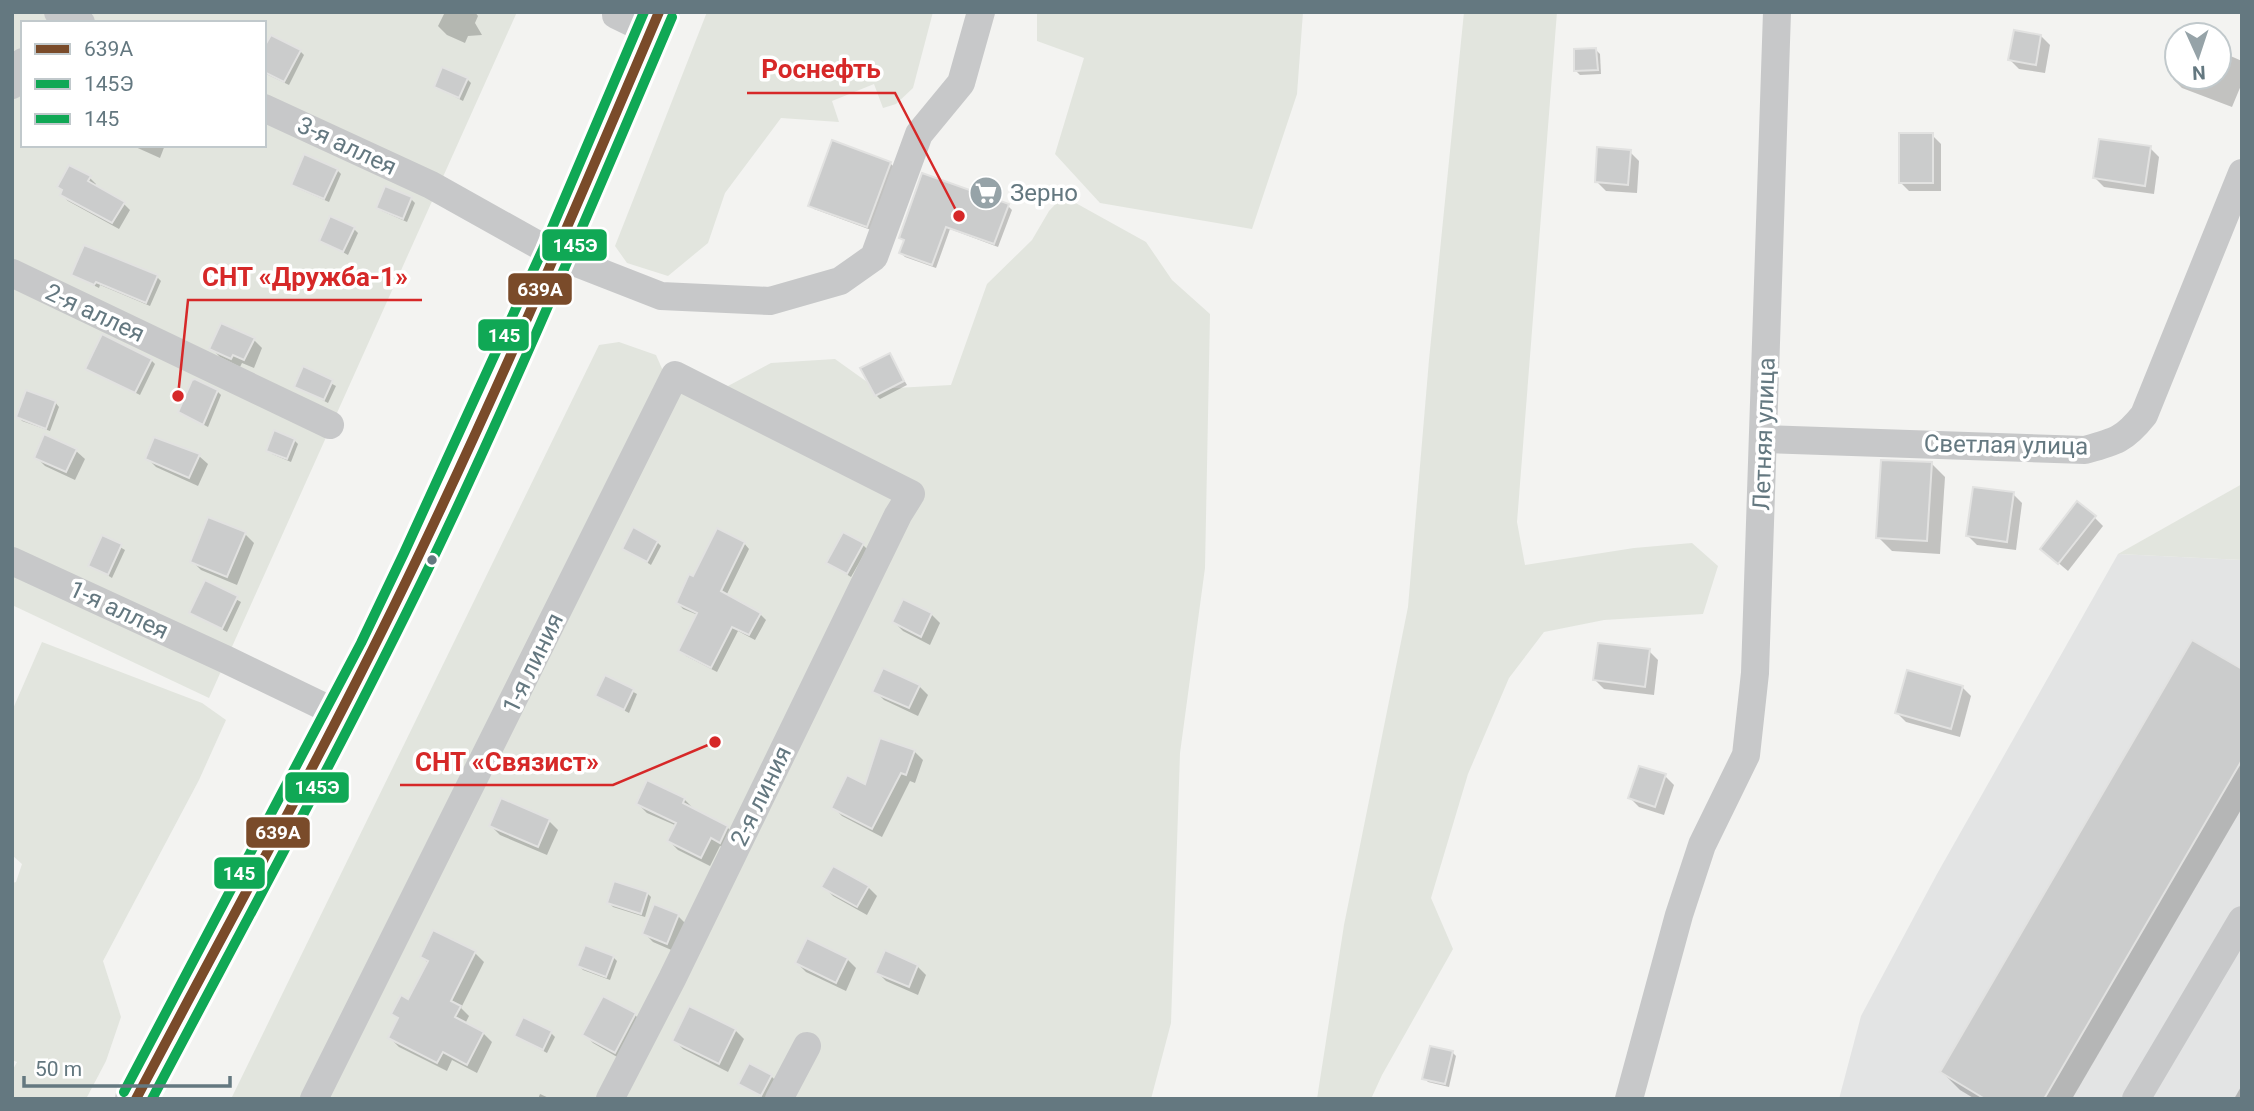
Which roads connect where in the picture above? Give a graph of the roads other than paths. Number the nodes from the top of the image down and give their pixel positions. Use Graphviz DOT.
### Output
graph roads {
  1 [pos="58,12"];
  2 [pos="616,12"];
  3 [pos="981,12"];
  4 [pos="1777,12"];
  5 [pos="77,21"];
  6 [pos="655,22"];
  7 [pos="21,66"];
  8 [pos="12,85"];
  9 [pos="266,109"];
  10 [pos="2242,173"];
  11 [pos="556,255"];
  12 [pos="12,274"];
  13 [pos="330,425"];
  14 [pos="1764,439"];
  15 [pos="911,494"];
  16 [pos="12,561"];
  17 [pos="339,714"];
  18 [pos="2242,920"];
  19 [pos="807,1046"];
  20 [pos="136,1099"];
  21 [pos="314,1099"];
  22 [pos="610,1099"];
  23 [pos="779,1099"];
  24 [pos="1629,1099"];
  25 [pos="2136,1099"];
  1 -- 5 [label="street"];
  2 -- 6 [label="street"];
  3 -- 11 [label="street, 3-я аллея"];
  4 -- 14 [label="street, Летняя улица"];
  6 -- 11 [label="highway"];
  7 -- 8 [label="street"];
  9 -- 11 [label="street, 3-я аллея"];
  10 -- 14 [label="street, Светлая улица"];
  11 -- 17 [label="highway"];
  12 -- 13 [label="street, 2-я аллея"];
  14 -- 24 [label="street, Летняя улица"];
  15 -- 21 [label="street, 1-я линия"];
  15 -- 22 [label="street, 2-я линия"];
  16 -- 17 [label="street, 1-я аллея"];
  17 -- 20 [label="highway"];
  18 -- 25 [label="street"];
  19 -- 23 [label="street"];
}
